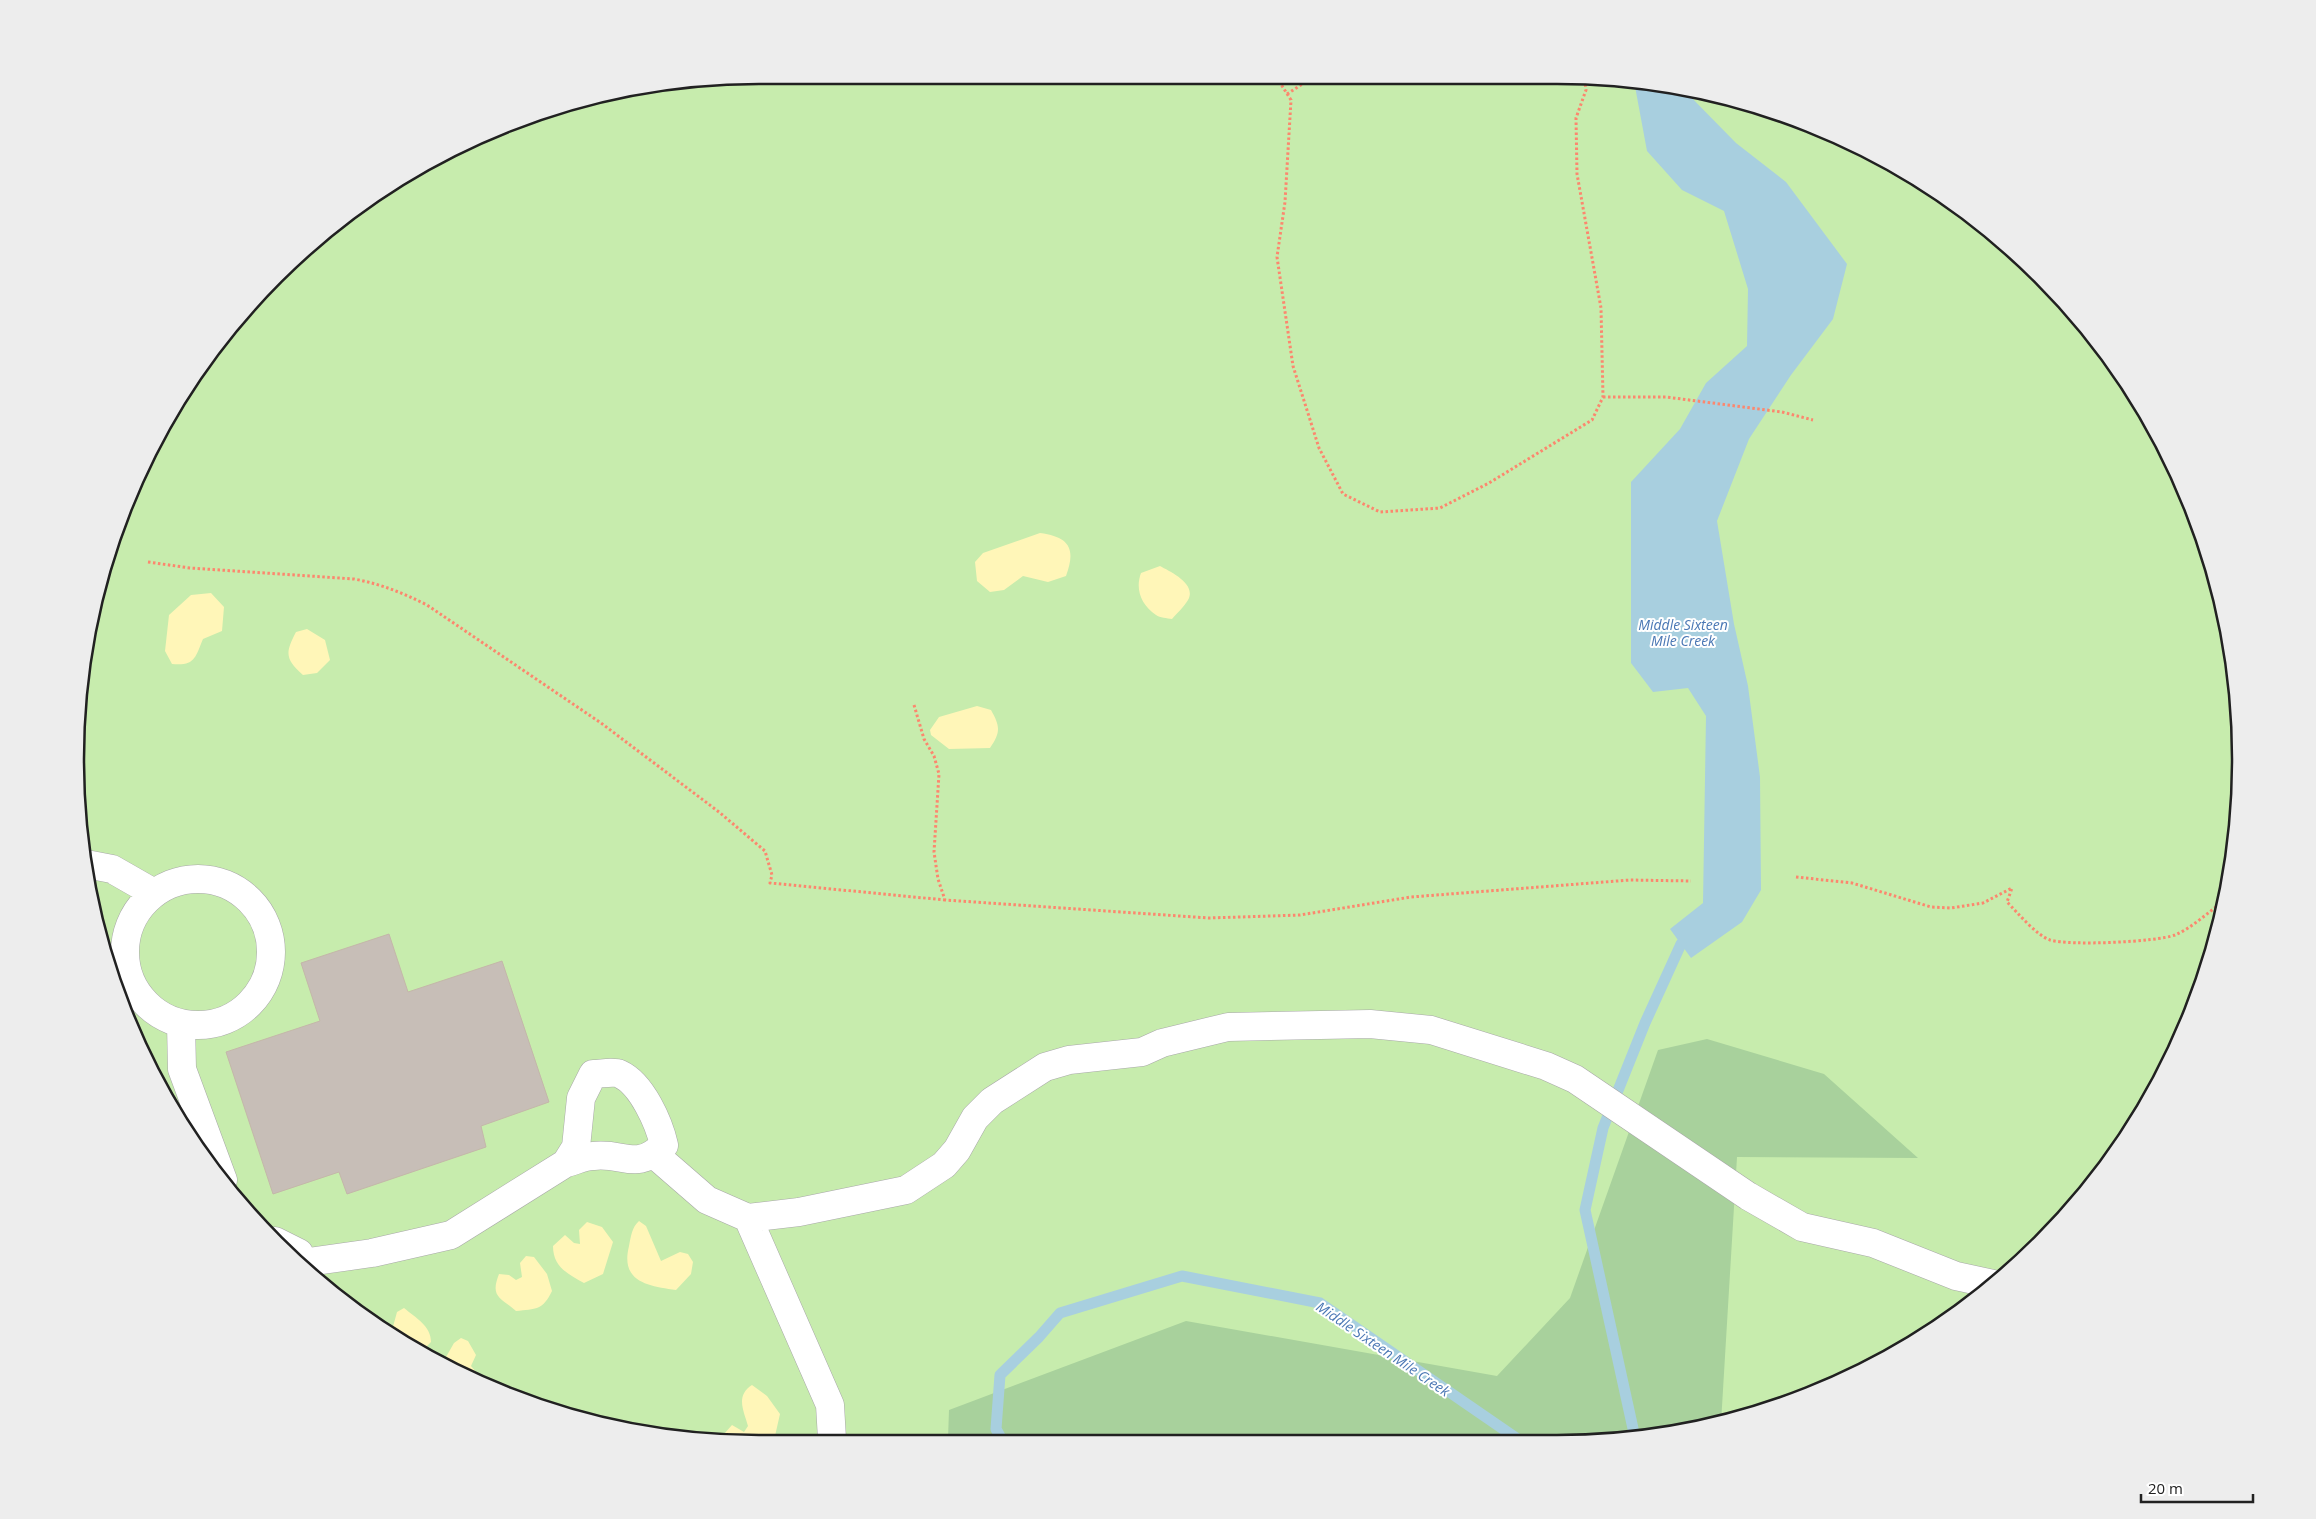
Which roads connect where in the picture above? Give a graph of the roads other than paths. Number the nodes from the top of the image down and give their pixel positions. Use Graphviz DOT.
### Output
graph roads {
  1 [pos="93,865"];
  2 [pos="154,893"];
  3 [pos="136,1008"];
  4 [pos="181,1024"];
  5 [pos="654,1154"];
  6 [pos="216,1161"];
  7 [pos="566,1163"];
  8 [pos="748,1218"];
  9 [pos="310,1264"];
  10 [pos="1985,1282"];
  11 [pos="832,1435"];
  1 -- 2 [label="lane"];
  2 -- 3 [label="lane"];
  2 -- 4 [label="lane"];
  3 -- 4 [label="lane"];
  4 -- 6 [label="lane"];
  5 -- 7 [label="lane"];
  5 -- 7 [label="lane"];
  5 -- 8 [label="lane"];
  7 -- 9 [label="lane"];
  8 -- 10 [label="lane"];
  8 -- 11 [label="lane"];
}
